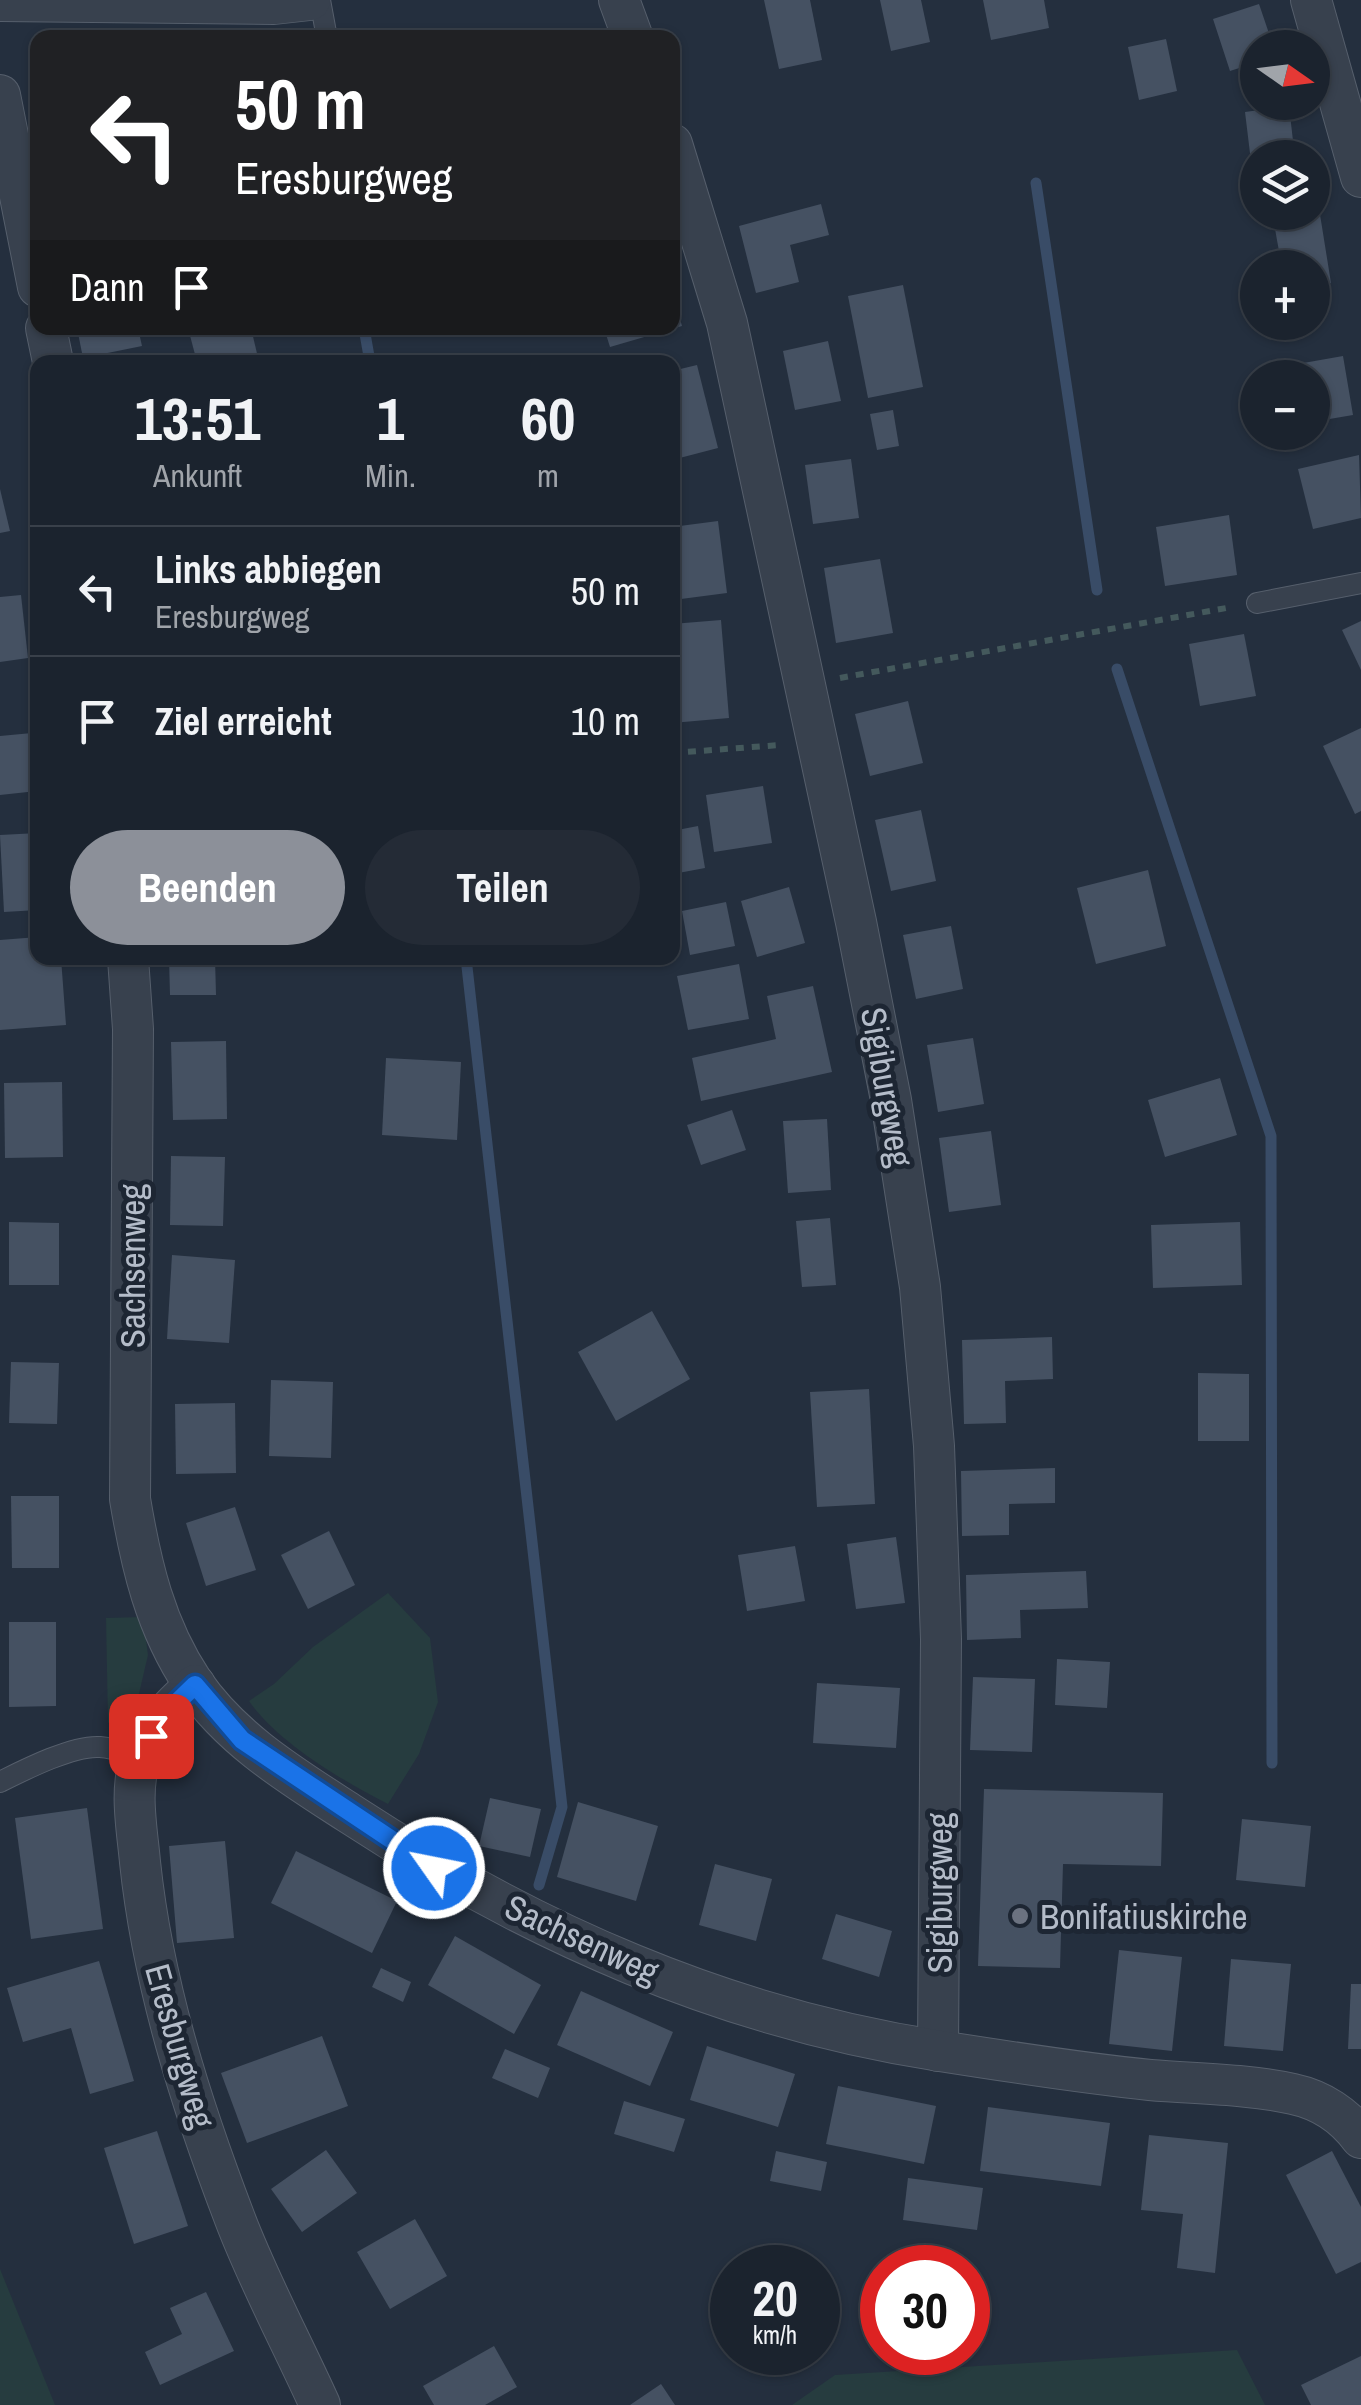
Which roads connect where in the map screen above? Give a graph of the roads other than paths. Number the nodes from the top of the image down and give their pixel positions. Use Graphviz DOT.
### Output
graph roads {
  1 [pos="310,0"];
  2 [pos="320,0"];
  3 [pos="620,0"];
  4 [pos="1312,0"];
  5 [pos="0,1"];
  6 [pos="176,1"];
  7 [pos="326,30"];
  8 [pos="630,30"];
  9 [pos="0,95"];
  10 [pos="680,170"];
  11 [pos="1361,177"];
  12 [pos="30,247"];
  13 [pos="1361,583"];
  14 [pos="1257,603"];
  15 [pos="128,965"];
  16 [pos="195,1685"];
  17 [pos="140,1756"];
  18 [pos="0,1782"];
  19 [pos="938,2051"];
  20 [pos="1361,2138"];
  21 [pos="320,2405"];
  1 -- 6 [label="street"];
  2 -- 7 [label="lane"];
  3 -- 8 [label="street"];
  4 -- 11 [label="street"];
  5 -- 6 [label="street"];
  9 -- 12 [label="street"];
  10 -- 19 [label="street, Sigiburgweg"];
  13 -- 14 [label="lane"];
  15 -- 16 [label="street, Sachsenweg"];
  16 -- 17 [label="street, Eresburgweg"];
  16 -- 19 [label="street, Sachsenweg"];
  17 -- 18 [label="lane"];
  17 -- 21 [label="street, Eresburgweg"];
  19 -- 20 [label="street, Sachsenweg"];
}
